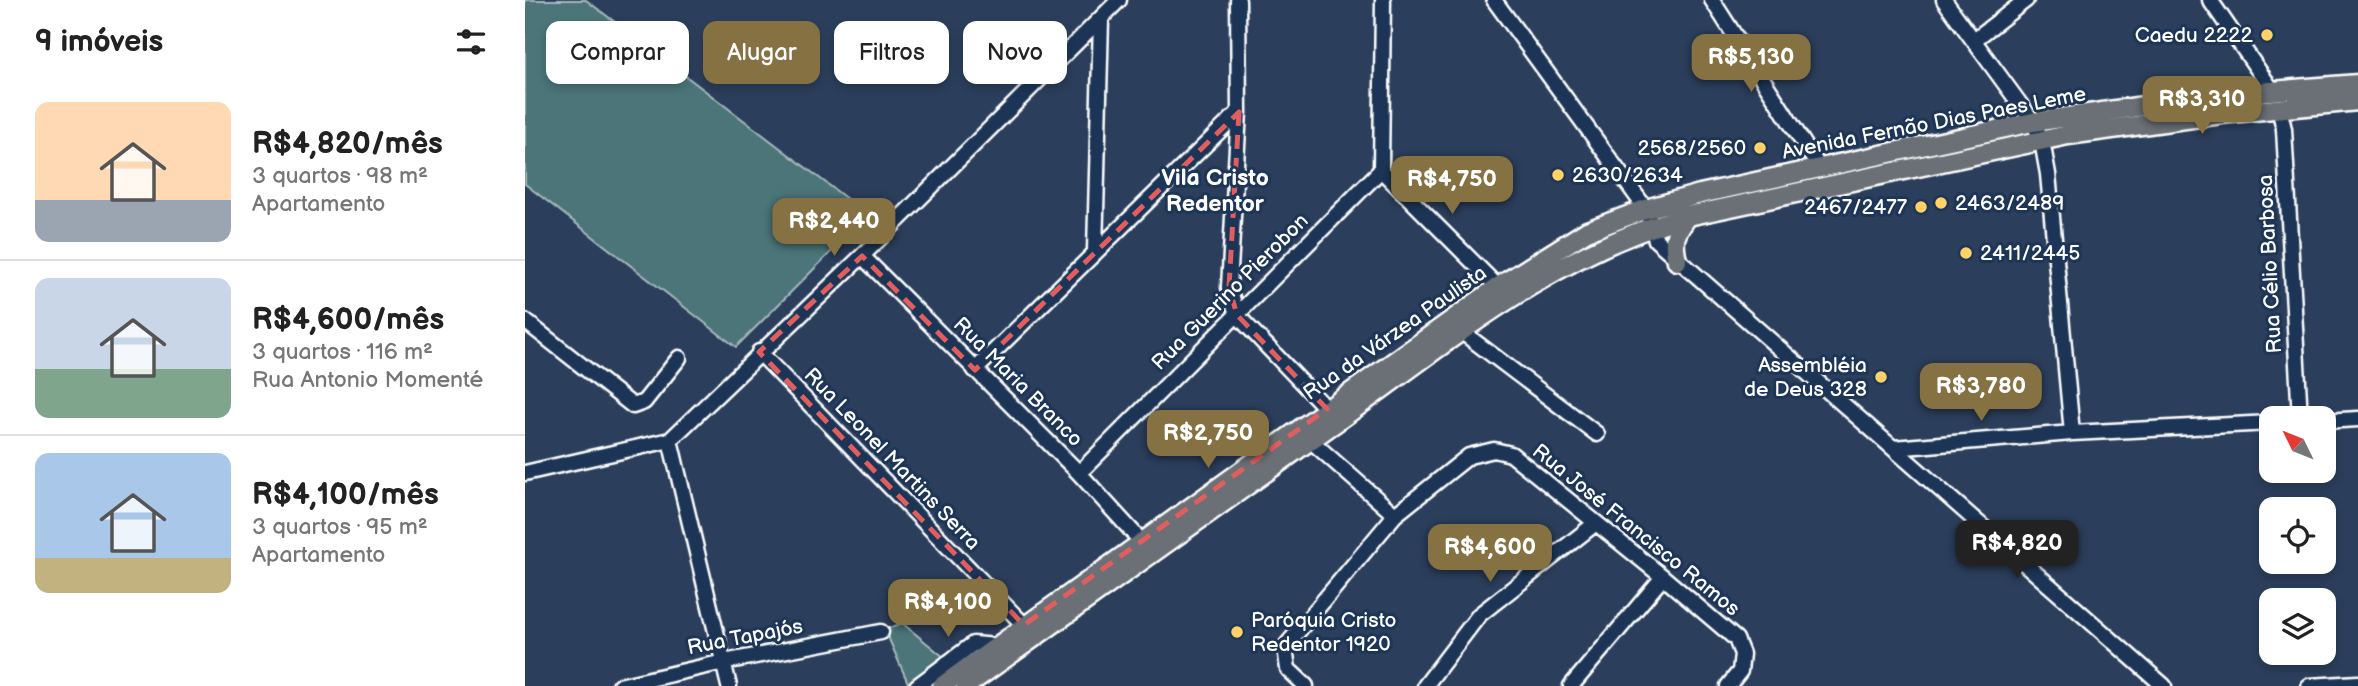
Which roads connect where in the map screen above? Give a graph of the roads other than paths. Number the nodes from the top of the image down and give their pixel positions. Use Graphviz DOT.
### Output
graph roads {
  1 [pos="1119,0"];
  2 [pos="1238,0"];
  3 [pos="1383,0"];
  4 [pos="1493,0"];
  5 [pos="1712,0"];
  6 [pos="1944,0"];
  7 [pos="2027,0"];
  8 [pos="2210,0"];
  9 [pos="1101,19"];
  10 [pos="1974,40"];
  11 [pos="2358,84"];
  12 [pos="2272,90"];
  13 [pos="2358,101"];
  14 [pos="2279,108"];
  15 [pos="1239,112"];
  16 [pos="2033,122"];
  17 [pos="2042,141"];
  18 [pos="1820,169"];
  19 [pos="1381,170"];
  20 [pos="1646,209"];
  21 [pos="1688,216"];
  22 [pos="1651,226"];
  23 [pos="1095,251"];
  24 [pos="862,256"];
  25 [pos="1677,261"];
  26 [pos="1498,286"];
  27 [pos="1237,315"];
  28 [pos="525,321"];
  29 [pos="1462,332"];
  30 [pos="759,352"];
  31 [pos="678,358"];
  32 [pos="975,370"];
  33 [pos="2299,406"];
  34 [pos="1327,409"];
  35 [pos="2358,419"];
  36 [pos="2336,420"];
  37 [pos="2259,424"];
  38 [pos="2072,433"];
  39 [pos="1597,434"];
  40 [pos="670,440"];
  41 [pos="1310,440"];
  42 [pos="1893,447"];
  43 [pos="525,473"];
  44 [pos="1079,473"];
  45 [pos="1395,515"];
  46 [pos="1596,523"];
  47 [pos="1141,541"];
  48 [pos="1663,577"];
  49 [pos="1024,625"];
  50 [pos="881,632"];
  51 [pos="996,646"];
  52 [pos="724,662"];
  53 [pos="2358,683"];
  54 [pos="619,686"];
  55 [pos="729,686"];
  56 [pos="917,686"];
  57 [pos="942,686"];
  58 [pos="966,686"];
  59 [pos="1306,686"];
  60 [pos="1425,686"];
  61 [pos="1571,686"];
  62 [pos="1728,686"];
  63 [pos="2164,686"];
  64 [pos="2309,686"];
  1 -- 9 [label="street"];
  2 -- 15 [label="street"];
  3 -- 19 [label="street"];
  4 -- 20 [label="street"];
  5 -- 18 [label="street"];
  6 -- 10 [label="street"];
  7 -- 10 [label="street"];
  8 -- 12 [label="street"];
  9 -- 23 [label="street"];
  9 -- 24 [label="street"];
  10 -- 16 [label="street"];
  11 -- 12 [label="main road, Avenida Fernão Dias Paes Leme"];
  12 -- 16 [label="main road, Avenida Fernão Dias Paes Leme"];
  13 -- 14 [label="main road, Avenida Fernão Dias Paes Leme"];
  14 -- 17 [label="main road, Avenida Fernão Dias Paes Leme"];
  14 -- 33 [label="street, Rua Célio Barbosa"];
  15 -- 23 [label="street"];
  15 -- 27 [label="street"];
  16 -- 17 [label="street"];
  16 -- 18 [label="main road, Avenida Fernão Dias Paes Leme"];
  17 -- 21 [label="main road, Avenida Fernão Dias Paes Leme"];
  17 -- 38 [label="street"];
  18 -- 20 [label="main road, Avenida Fernão Dias Paes Leme"];
  19 -- 26 [label="street"];
  19 -- 27 [label="street, Rua Guerino Pierobon"];
  20 -- 22 [label="street"];
  20 -- 26 [label="main road, Rua da Várzea Paulista"];
  21 -- 22 [label="main road, Avenida Fernão Dias Paes Leme"];
  21 -- 25 [label="main road"];
  22 -- 25 [label="street"];
  22 -- 29 [label="main road, Rua da Várzea Paulista"];
  23 -- 32 [label="street"];
  24 -- 30 [label="street"];
  24 -- 32 [label="street, Rua Maria Branco"];
  25 -- 42 [label="street"];
  26 -- 34 [label="main road, Rua da Várzea Paulista"];
  27 -- 34 [label="street"];
  27 -- 44 [label="street, Rua Guerino Pierobon"];
  28 -- 31 [label="street"];
  29 -- 39 [label="street"];
  29 -- 41 [label="main road, Rua da Várzea Paulista"];
  30 -- 40 [label="street"];
  30 -- 49 [label="street, Rua Leonel Martins Serra"];
  32 -- 44 [label="street, Rua Maria Branco"];
  34 -- 47 [label="main road, Rua da Várzea Paulista"];
  35 -- 36 [label="street"];
  37 -- 38 [label="street"];
  38 -- 42 [label="street"];
  40 -- 43 [label="street"];
  40 -- 52 [label="street"];
  41 -- 45 [label="street"];
  41 -- 58 [label="main road, Rua da Várzea Paulista"];
  42 -- 63 [label="street"];
  44 -- 47 [label="street, Rua Maria Branco"];
  45 -- 46 [label="street, Rua José Francisco Ramos"];
  45 -- 59 [label="street, Rua José Francisco Ramos"];
  46 -- 48 [label="street, Rua José Francisco Ramos"];
  46 -- 60 [label="street"];
  47 -- 49 [label="main road, Rua da Várzea Paulista"];
  48 -- 61 [label="street"];
  48 -- 62 [label="street, Rua José Francisco Ramos"];
  49 -- 51 [label="main road, Rua da Várzea Paulista"];
  50 -- 52 [label="street, Rua Tapajós"];
  51 -- 56 [label="street"];
  51 -- 57 [label="main road, Rua da Várzea Paulista"];
  52 -- 54 [label="street, Rua Tapajós"];
  52 -- 55 [label="street"];
  53 -- 64 [label="street"];
}
